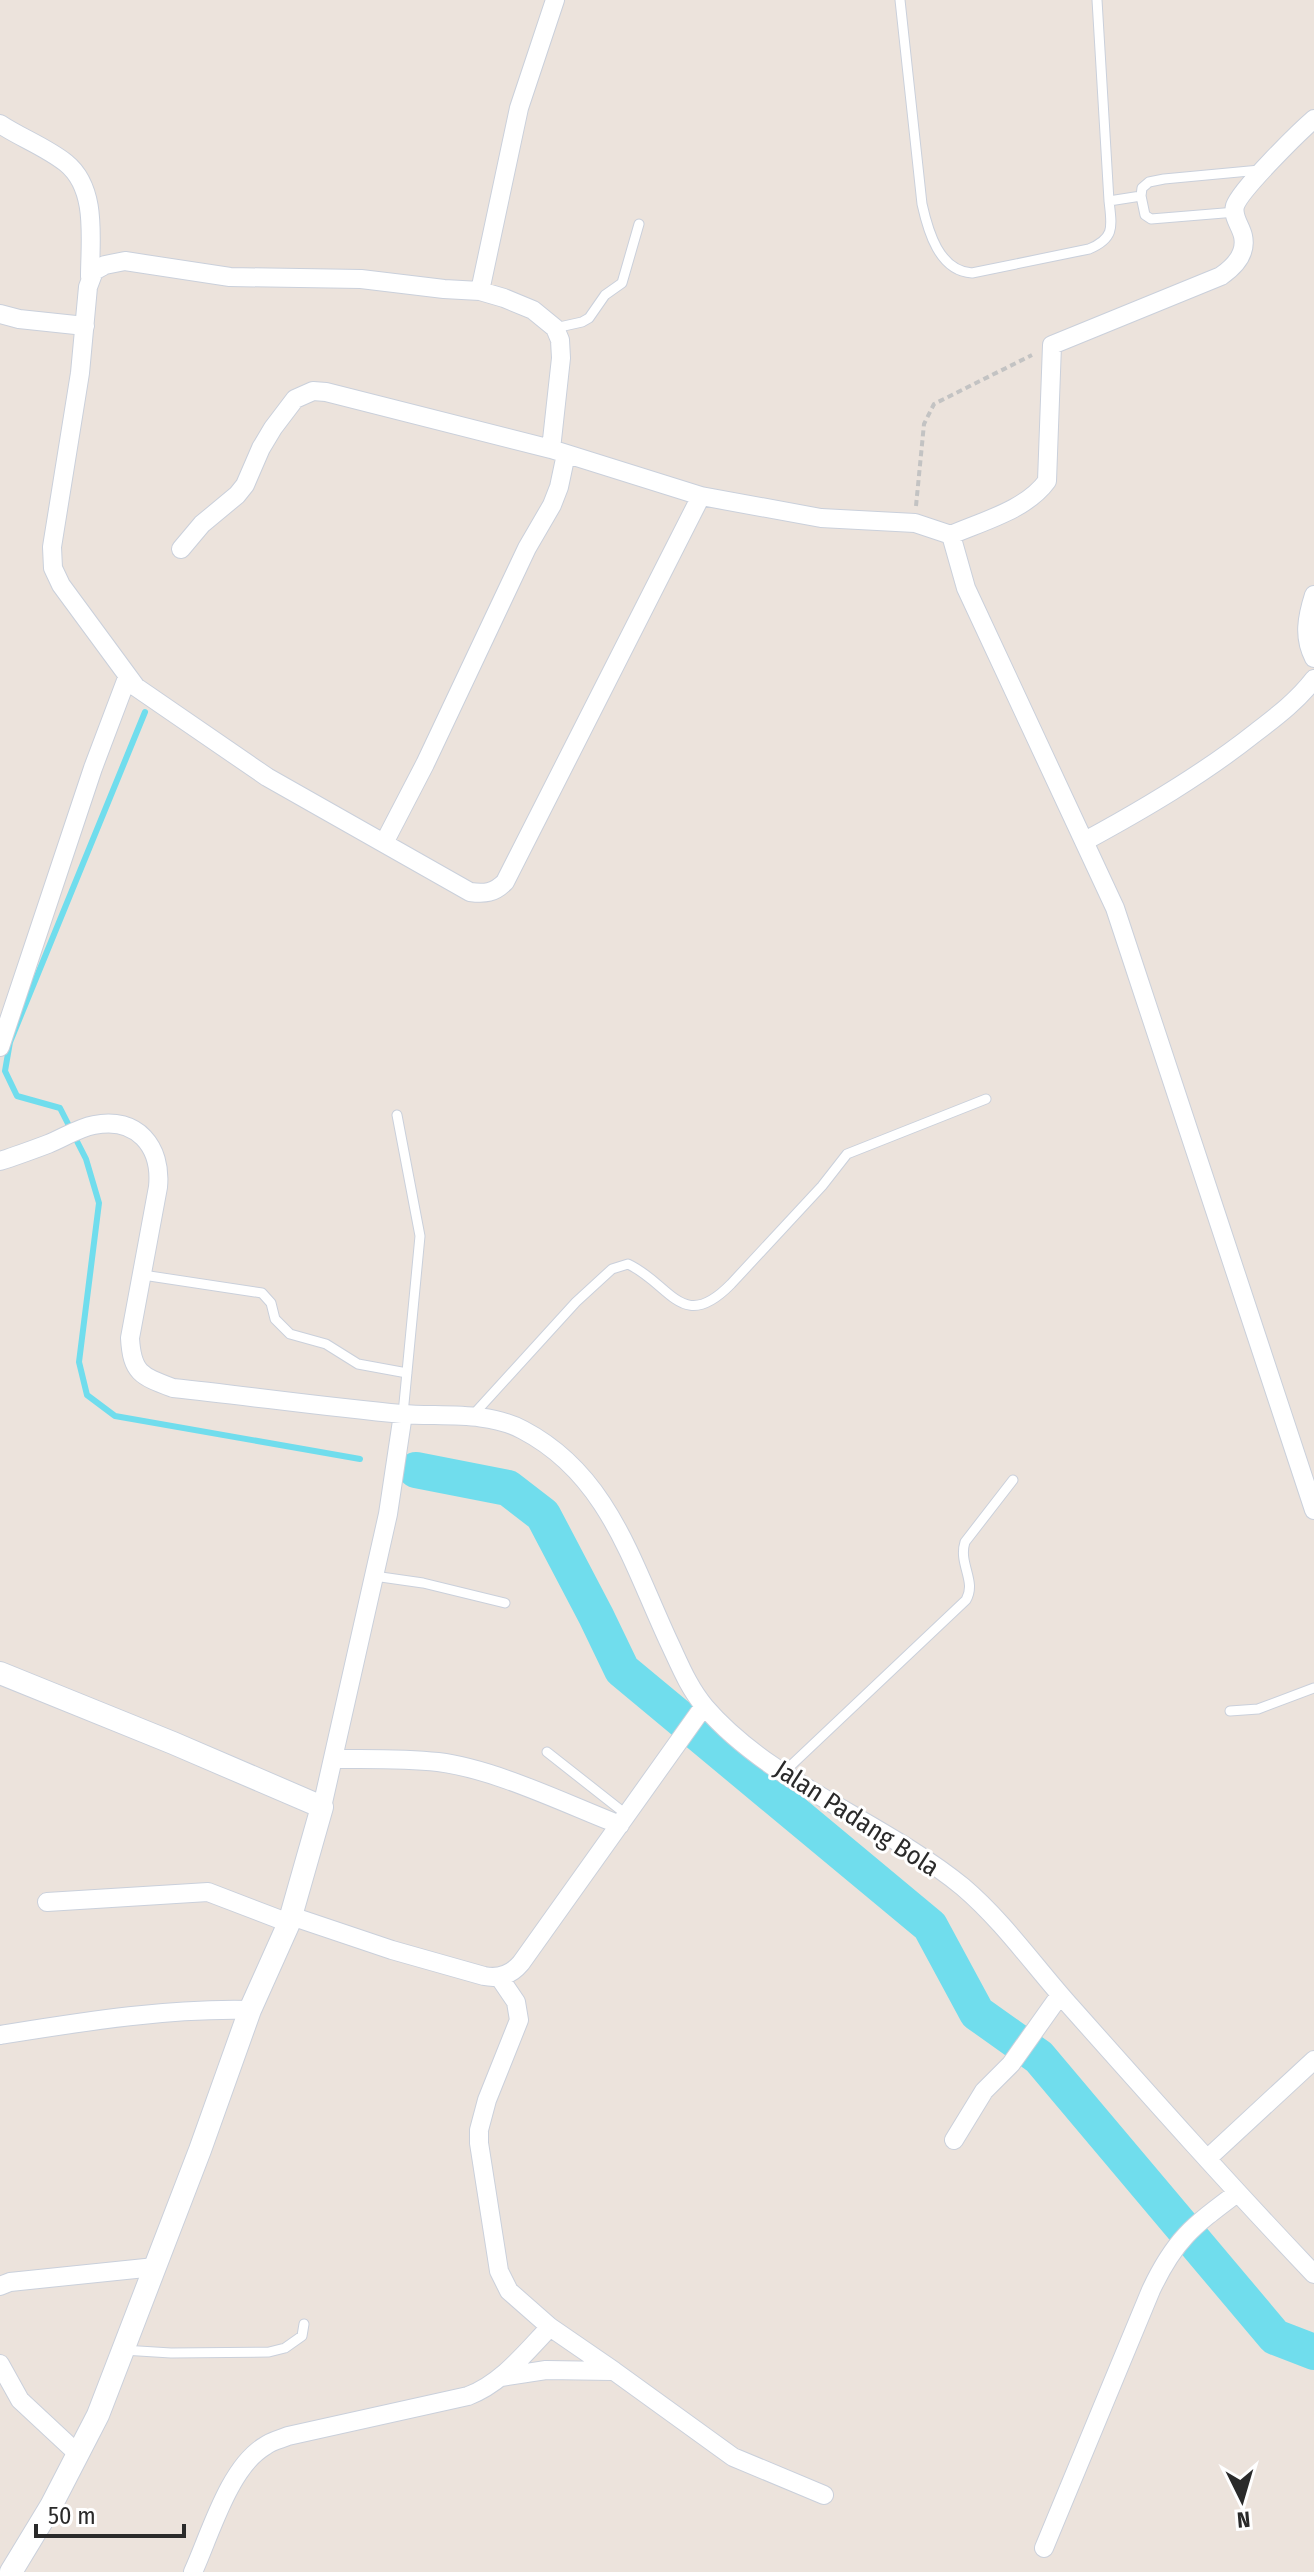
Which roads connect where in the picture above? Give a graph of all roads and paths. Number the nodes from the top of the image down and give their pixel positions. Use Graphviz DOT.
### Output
graph roads {
  1 [pos="555,0"];
  2 [pos="900,0"];
  3 [pos="1097,0"];
  4 [pos="1314,119"];
  5 [pos="0,124"];
  6 [pos="1263,170"];
  7 [pos="1141,196"];
  8 [pos="1109,201"];
  9 [pos="1236,212"];
  10 [pos="639,224"];
  11 [pos="90,277"];
  12 [pos="480,291"];
  13 [pos="0,314"];
  14 [pos="85,326"];
  15 [pos="555,328"];
  16 [pos="1052,345"];
  17 [pos="558,452"];
  18 [pos="701,496"];
  19 [pos="915,523"];
  20 [pos="951,535"];
  21 [pos="181,549"];
  22 [pos="1314,595"];
  23 [pos="1314,658"];
  24 [pos="127,678"];
  25 [pos="1314,679"];
  26 [pos="1085,841"];
  27 [pos="384,843"];
  28 [pos="0,1047"];
  29 [pos="986,1099"];
  30 [pos="397,1115"];
  31 [pos="0,1161"];
  32 [pos="143,1275"];
  33 [pos="407,1373"];
  34 [pos="403,1414"];
  35 [pos="470,1418"];
  36 [pos="1013,1480"];
  37 [pos="1314,1510"];
  38 [pos="374,1576"];
  39 [pos="505,1603"];
  40 [pos="0,1673"];
  41 [pos="1314,1688"];
  42 [pos="704,1706"];
  43 [pos="1230,1711"];
  44 [pos="547,1752"];
  45 [pos="333,1759"];
  46 [pos="784,1772"];
  47 [pos="322,1807"];
  48 [pos="623,1820"];
  49 [pos="47,1902"];
  50 [pos="290,1920"];
  51 [pos="499,1977"];
  52 [pos="1060,1995"];
  53 [pos="250,2010"];
  54 [pos="0,2035"];
  55 [pos="1314,2060"];
  56 [pos="954,2140"];
  57 [pos="1207,2159"];
  58 [pos="1237,2193"];
  59 [pos="155,2267"];
  60 [pos="1314,2274"];
  61 [pos="0,2286"];
  62 [pos="304,2324"];
  63 [pos="550,2327"];
  64 [pos="123,2350"];
  65 [pos="0,2364"];
  66 [pos="614,2371"];
  67 [pos="501,2377"];
  68 [pos="78,2454"];
  69 [pos="824,2495"];
  70 [pos="1044,2548"];
  71 [pos="11,2572"];
  72 [pos="193,2572"];
  1 -- 12 [label="street"];
  2 -- 8 [label="lane"];
  3 -- 8 [label="lane"];
  4 -- 6 [label="street"];
  5 -- 11 [label="street"];
  6 -- 7 [label="lane"];
  6 -- 9 [label="street"];
  7 -- 8 [label="lane"];
  7 -- 9 [label="lane"];
  9 -- 16 [label="street"];
  10 -- 15 [label="lane"];
  11 -- 12 [label="street"];
  11 -- 14 [label="street"];
  12 -- 15 [label="street"];
  13 -- 14 [label="street"];
  14 -- 24 [label="street"];
  15 -- 17 [label="street"];
  16 -- 19 [label="path"];
  16 -- 20 [label="street"];
  17 -- 18 [label="street"];
  17 -- 21 [label="street"];
  17 -- 27 [label="street"];
  18 -- 19 [label="street"];
  18 -- 27 [label="street"];
  19 -- 20 [label="street"];
  20 -- 26 [label="street"];
  22 -- 23 [label="street"];
  24 -- 27 [label="street"];
  24 -- 28 [label="street"];
  25 -- 26 [label="street"];
  26 -- 37 [label="street"];
  29 -- 35 [label="lane"];
  30 -- 33 [label="lane"];
  31 -- 32 [label="street, Jalan Padang Bola"];
  32 -- 33 [label="lane"];
  32 -- 34 [label="street, Jalan Padang Bola"];
  33 -- 34 [label="lane"];
  34 -- 35 [label="street, Jalan Padang Bola"];
  34 -- 38 [label="street"];
  35 -- 42 [label="street, Jalan Padang Bola"];
  36 -- 46 [label="lane"];
  38 -- 39 [label="lane"];
  38 -- 45 [label="street"];
  40 -- 47 [label="street"];
  41 -- 43 [label="lane"];
  42 -- 46 [label="street, Jalan Padang Bola"];
  42 -- 48 [label="street"];
  44 -- 48 [label="lane"];
  45 -- 47 [label="street"];
  45 -- 48 [label="street"];
  46 -- 52 [label="street, Jalan Padang Bola"];
  47 -- 50 [label="street"];
  48 -- 51 [label="street"];
  49 -- 50 [label="street"];
  50 -- 51 [label="street"];
  50 -- 53 [label="street"];
  51 -- 63 [label="street"];
  52 -- 56 [label="street"];
  52 -- 57 [label="street, Jalan Padang Bola"];
  53 -- 54 [label="street"];
  53 -- 59 [label="street"];
  55 -- 57 [label="street"];
  57 -- 58 [label="street, Jalan Padang Bola"];
  58 -- 60 [label="street, Jalan Padang Bola"];
  58 -- 70 [label="street"];
  59 -- 61 [label="street"];
  59 -- 64 [label="street"];
  62 -- 64 [label="lane"];
  63 -- 66 [label="street"];
  63 -- 67 [label="street"];
  64 -- 68 [label="street"];
  65 -- 68 [label="street"];
  66 -- 67 [label="street"];
  66 -- 69 [label="street"];
  67 -- 72 [label="street"];
  68 -- 71 [label="street"];
}
